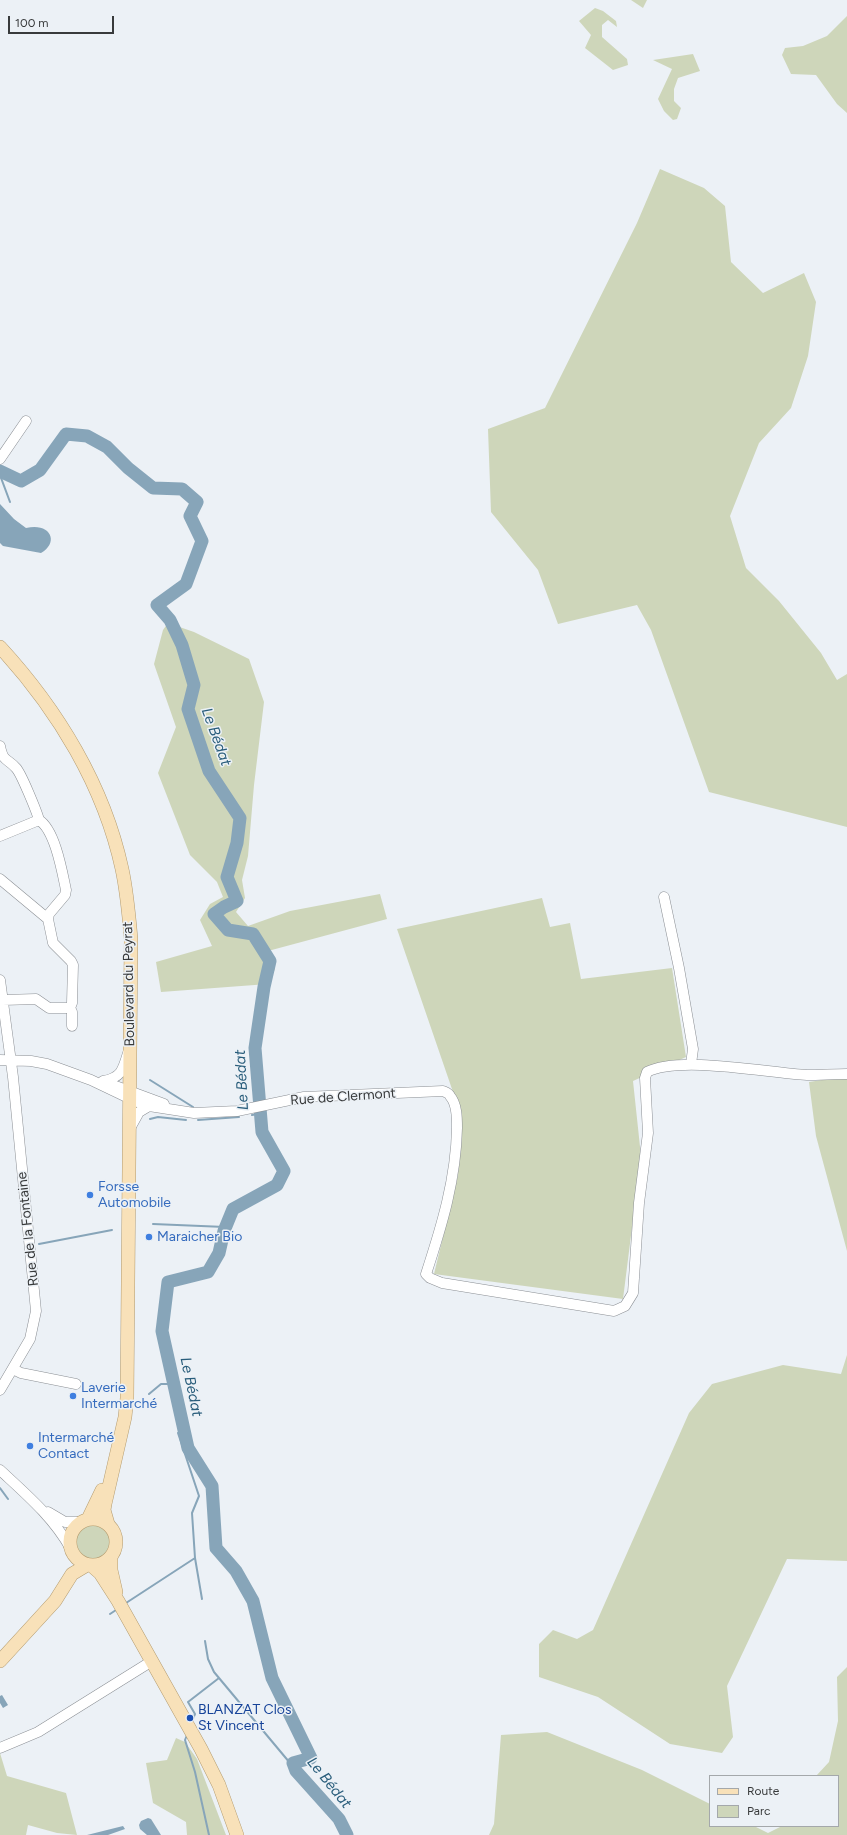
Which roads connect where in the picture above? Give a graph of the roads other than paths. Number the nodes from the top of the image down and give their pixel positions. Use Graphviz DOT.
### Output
graph roads {
  1 [pos="26,421"];
  2 [pos="0,459"];
  3 [pos="0,647"];
  4 [pos="0,746"];
  5 [pos="4,764"];
  6 [pos="38,820"];
  7 [pos="0,836"];
  8 [pos="0,879"];
  9 [pos="664,898"];
  10 [pos="48,919"];
  11 [pos="0,980"];
  12 [pos="3,1000"];
  13 [pos="70,1008"];
  14 [pos="72,1026"];
  15 [pos="130,1045"];
  16 [pos="5,1060"];
  17 [pos="691,1064"];
  18 [pos="847,1074"];
  19 [pos="95,1080"];
  20 [pos="129,1095"];
  21 [pos="149,1106"];
  22 [pos="179,1110"];
  23 [pos="129,1130"];
  24 [pos="126,1356"];
  25 [pos="13,1369"];
  26 [pos="76,1384"];
  27 [pos="0,1390"];
  28 [pos="0,1470"];
  29 [pos="42,1509"];
  30 [pos="85,1520"];
  31 [pos="108,1524"];
  32 [pos="71,1551"];
  33 [pos="111,1558"];
  34 [pos="90,1565"];
  35 [pos="118,1601"];
  36 [pos="32,1628"];
  37 [pos="0,1661"];
  38 [pos="152,1661"];
  39 [pos="0,1748"];
  40 [pos="237,1835"];
  1 -- 2 [label="street"];
  3 -- 15 [label="main road, Boulevard du Peyrat"];
  4 -- 5 [label="street"];
  5 -- 6 [label="street"];
  6 -- 7 [label="street"];
  6 -- 10 [label="street"];
  8 -- 10 [label="street"];
  9 -- 17 [label="street"];
  10 -- 13 [label="street"];
  11 -- 12 [label="street, Rue de la Fontaine"];
  12 -- 13 [label="street"];
  12 -- 16 [label="street, Rue de la Fontaine"];
  13 -- 14 [label="street"];
  15 -- 19 [label="street"];
  15 -- 20 [label="main road, Boulevard du Peyrat"];
  16 -- 19 [label="street"];
  16 -- 25 [label="street, Rue de la Fontaine"];
  17 -- 18 [label="street"];
  17 -- 22 [label="street, Rue de Clermont"];
  19 -- 20 [label="street"];
  20 -- 21 [label="street, Rue de Clermont"];
  20 -- 22 [label="street"];
  20 -- 23 [label="main road, Boulevard du Peyrat"];
  21 -- 22 [label="street, Rue de Clermont"];
  21 -- 23 [label="street"];
  23 -- 24 [label="main road, Boulevard du Peyrat"];
  24 -- 30 [label="main road, Boulevard du Peyrat"];
  24 -- 31 [label="main road, Boulevard du Peyrat"];
  25 -- 26 [label="street"];
  25 -- 27 [label="street, Rue de la Fontaine"];
  28 -- 29 [label="street"];
  29 -- 30 [label="street"];
  29 -- 32 [label="street"];
  30 -- 31 [label="main road"];
  30 -- 32 [label="main road"];
  31 -- 33 [label="main road"];
  32 -- 34 [label="main road"];
  32 -- 36 [label="main road"];
  33 -- 34 [label="main road"];
  33 -- 35 [label="main road"];
  34 -- 35 [label="main road"];
  34 -- 36 [label="main road"];
  35 -- 38 [label="main road"];
  36 -- 37 [label="main road"];
  38 -- 39 [label="street"];
  38 -- 40 [label="main road"];
}
